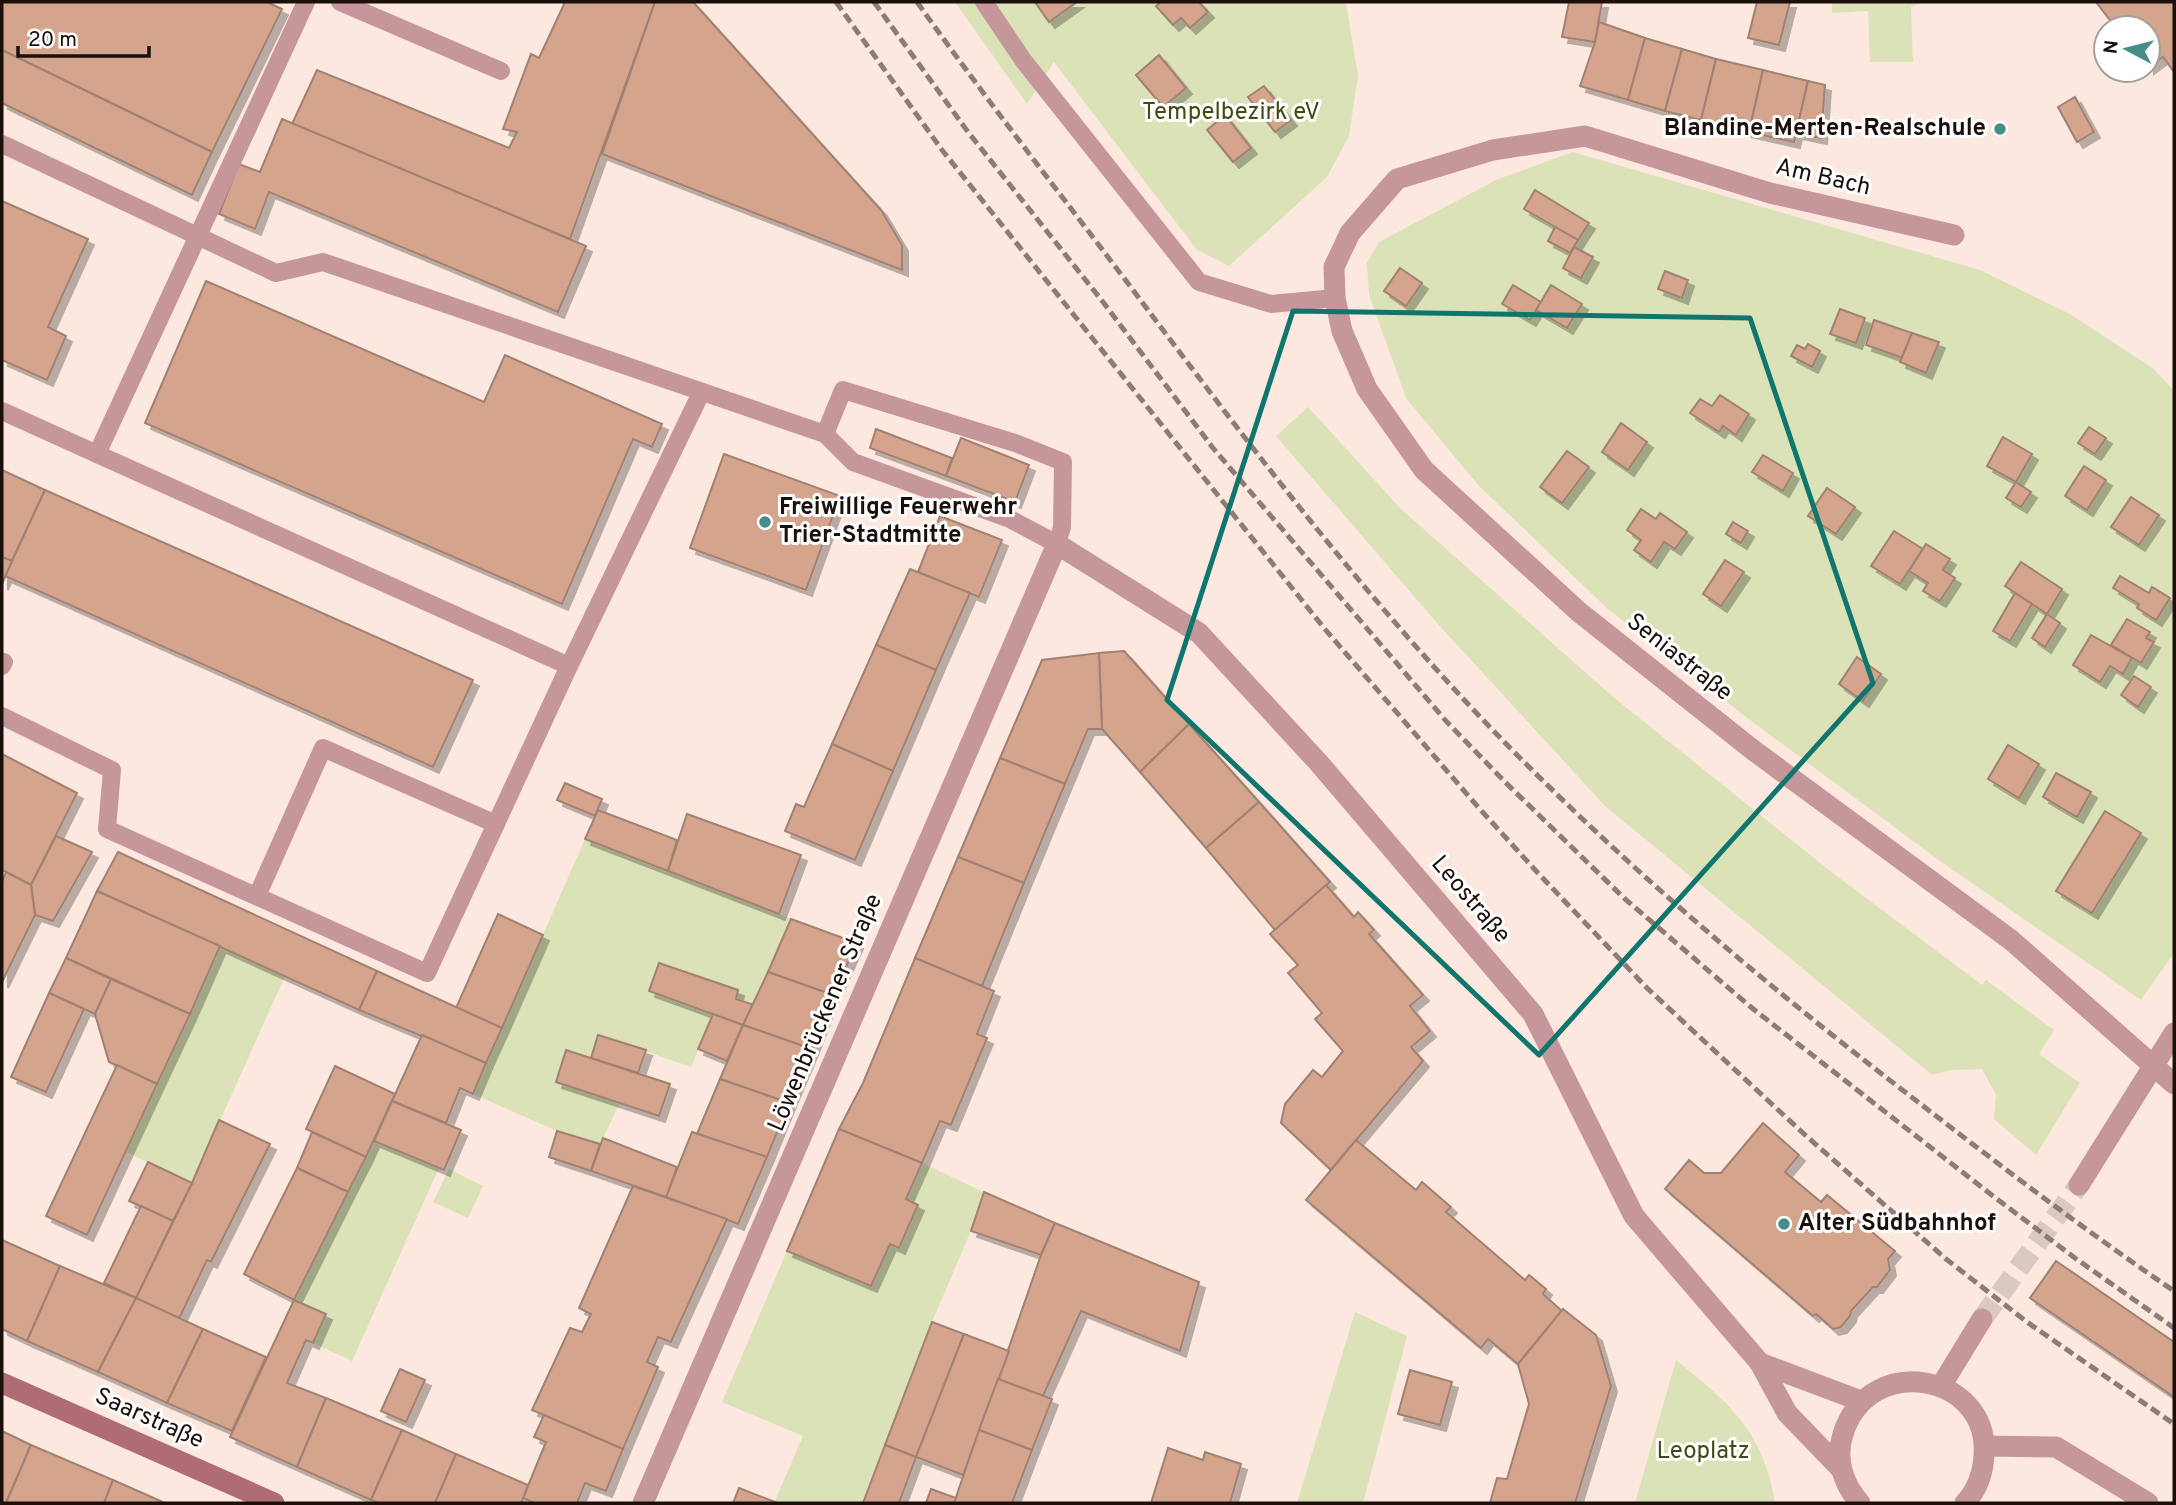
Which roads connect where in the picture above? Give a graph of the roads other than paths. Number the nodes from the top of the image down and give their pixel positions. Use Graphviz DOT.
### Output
graph roads {
  1 [pos="306,2"];
  2 [pos="340,2"];
  3 [pos="984,2"];
  4 [pos="501,71"];
  5 [pos="2,144"];
  6 [pos="1397,179"];
  7 [pos="197,235"];
  8 [pos="1954,235"];
  9 [pos="1335,298"];
  10 [pos="701,393"];
  11 [pos="2,411"];
  12 [pos="825,434"];
  13 [pos="97,454"];
  14 [pos="1057,544"];
  15 [pos="569,666"];
  16 [pos="2,716"];
  17 [pos="496,824"];
  18 [pos="257,896"];
  19 [pos="2174,1033"];
  20 [pos="2153,1066"];
  21 [pos="2174,1084"];
  22 [pos="2079,1185"];
  23 [pos="1982,1319"];
  24 [pos="1760,1363"];
  25 [pos="2,1383"];
  26 [pos="1941,1386"];
  27 [pos="1861,1401"];
  28 [pos="1985,1446"];
  29 [pos="1840,1468"];
  30 [pos="274,1503"];
  31 [pos="643,1503"];
  32 [pos="1860,1503"];
  33 [pos="1965,1503"];
  34 [pos="2148,1503"];
  1 -- 7 [label="lane"];
  2 -- 4 [label="lane"];
  3 -- 9 [label="lane"];
  5 -- 7 [label="lane"];
  6 -- 8 [label="street, Am Bach"];
  6 -- 9 [label="street, Seniastraße"];
  7 -- 10 [label="lane"];
  7 -- 13 [label="lane"];
  9 -- 20 [label="street, Seniastraße"];
  10 -- 12 [label="lane"];
  10 -- 15 [label="lane"];
  11 -- 13 [label="lane"];
  12 -- 14 [label="lane"];
  12 -- 14 [label="lane"];
  13 -- 15 [label="lane"];
  14 -- 24 [label="street, Leostraße"];
  14 -- 31 [label="street, Löwenbrückener Straße"];
  15 -- 17 [label="lane"];
  16 -- 18 [label="lane"];
  17 -- 18 [label="lane"];
  17 -- 18 [label="lane"];
  19 -- 20 [label="street"];
  20 -- 21 [label="street, Seniastraße"];
  20 -- 22 [label="street"];
  23 -- 26 [label="street"];
  24 -- 27 [label="street, Leostraße"];
  24 -- 29 [label="street, Leostraße"];
  25 -- 30 [label="main road, Saarstraße"];
  26 -- 27 [label="street"];
  26 -- 28 [label="street"];
  27 -- 29 [label="street"];
  28 -- 33 [label="street"];
  28 -- 34 [label="street"];
  29 -- 32 [label="street"];
}
